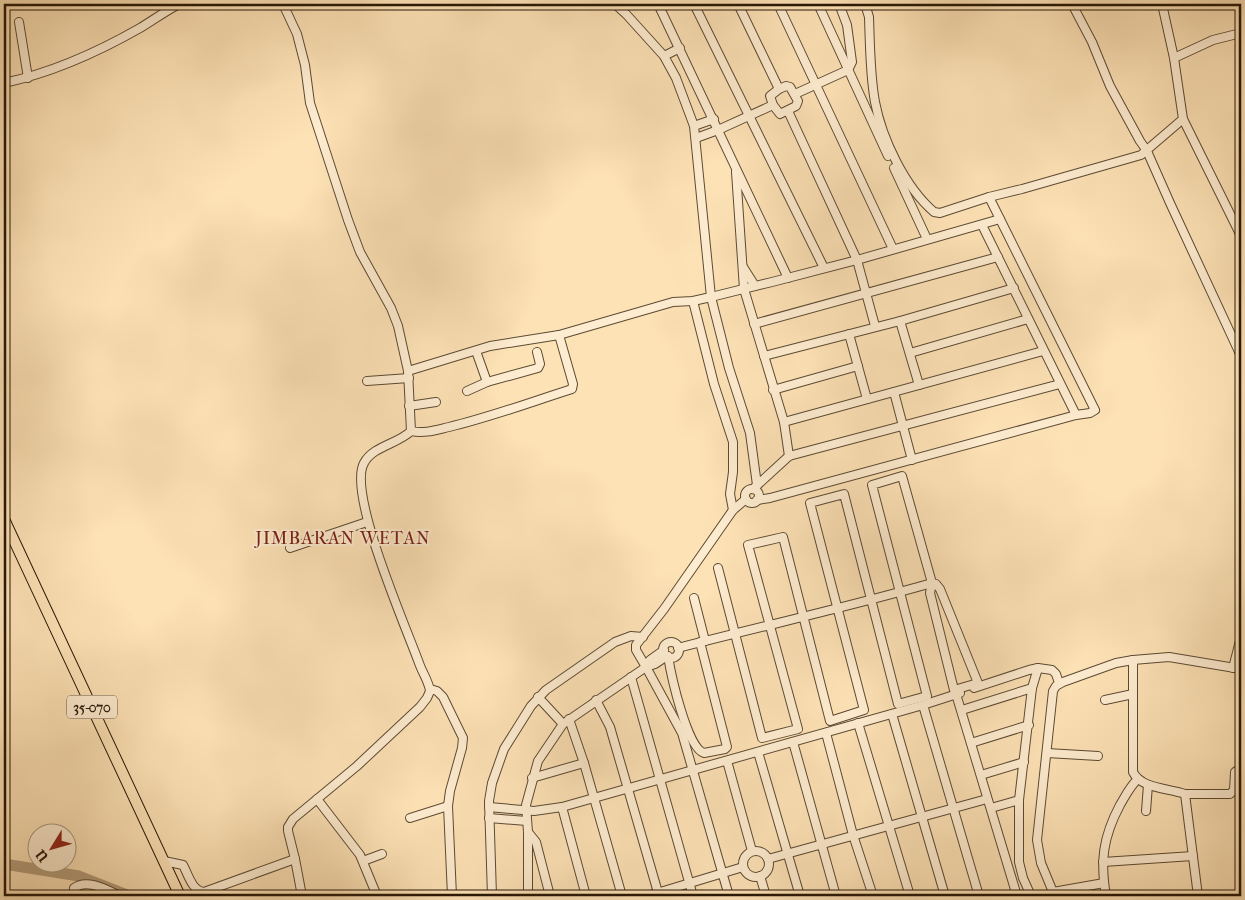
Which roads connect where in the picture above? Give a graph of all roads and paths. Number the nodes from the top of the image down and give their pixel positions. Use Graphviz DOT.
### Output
graph roads {
  1 [pos="179,4"];
  2 [pos="283,4"];
  3 [pos="615,4"];
  4 [pos="622,4"];
  5 [pos="658,4"];
  6 [pos="694,4"];
  7 [pos="738,4"];
  8 [pos="778,4"];
  9 [pos="818,4"];
  10 [pos="838,4"];
  11 [pos="865,4"];
  12 [pos="1072,4"];
  13 [pos="1162,4"];
  14 [pos="626,14"];
  15 [pos="19,22"];
  16 [pos="1241,33"];
  17 [pos="680,48"];
  18 [pos="664,56"];
  19 [pos="1174,58"];
  20 [pos="848,70"];
  21 [pos="28,78"];
  22 [pos="4,83"];
  23 [pos="815,84"];
  24 [pos="779,89"];
  25 [pos="702,94"];
  26 [pos="795,94"];
  27 [pos="686,100"];
  28 [pos="773,105"];
  29 [pos="788,111"];
  30 [pos="749,116"];
  31 [pos="714,119"];
  32 [pos="1183,119"];
  33 [pos="694,126"];
  34 [pos="718,130"];
  35 [pos="696,138"];
  36 [pos="1148,151"];
  37 [pos="736,168"];
  38 [pos="989,197"];
  39 [pos="1000,219"];
  40 [pos="982,225"];
  41 [pos="1241,236"];
  42 [pos="927,239"];
  43 [pos="893,250"];
  44 [pos="998,256"];
  45 [pos="857,260"];
  46 [pos="742,266"];
  47 [pos="824,268"];
  48 [pos="788,278"];
  49 [pos="755,286"];
  50 [pos="1014,288"];
  51 [pos="744,289"];
  52 [pos="866,293"];
  53 [pos="711,298"];
  54 [pos="691,301"];
  55 [pos="1028,319"];
  56 [pos="900,321"];
  57 [pos="754,324"];
  58 [pos="875,326"];
  59 [pos="849,334"];
  60 [pos="559,335"];
  61 [pos="476,351"];
  62 [pos="1043,351"];
  63 [pos="537,352"];
  64 [pos="910,353"];
  65 [pos="764,356"];
  66 [pos="1241,356"];
  67 [pos="858,366"];
  68 [pos="409,375"];
  69 [pos="367,381"];
  70 [pos="487,382"];
  71 [pos="1060,384"];
  72 [pos="919,385"];
  73 [pos="773,390"];
  74 [pos="467,391"];
  75 [pos="894,392"];
  76 [pos="867,399"];
  77 [pos="436,402"];
  78 [pos="409,406"];
  79 [pos="1076,415"];
  80 [pos="784,422"];
  81 [pos="903,427"];
  82 [pos="411,431"];
  83 [pos="789,456"];
  84 [pos="912,460"];
  85 [pos="755,487"];
  86 [pos="746,499"];
  87 [pos="757,500"];
  88 [pos="733,510"];
  89 [pos="4,519"];
  90 [pos="367,522"];
  91 [pos="290,548"];
  92 [pos="718,568"];
  93 [pos="932,583"];
  94 [pos="900,592"];
  95 [pos="694,598"];
  96 [pos="871,599"];
  97 [pos="836,607"];
  98 [pos="802,616"];
  99 [pos="770,625"];
  100 [pos="734,634"];
  101 [pos="643,637"];
  102 [pos="1241,637"];
  103 [pos="703,642"];
  104 [pos="678,648"];
  105 [pos="666,654"];
  106 [pos="1133,660"];
  107 [pos="646,667"];
  108 [pos="1038,668"];
  109 [pos="1233,668"];
  110 [pos="1241,669"];
  111 [pos="631,677"];
  112 [pos="1059,683"];
  113 [pos="1032,688"];
  114 [pos="430,689"];
  115 [pos="956,694"];
  116 [pos="1133,694"];
  117 [pos="538,697"];
  118 [pos="596,700"];
  119 [pos="1105,700"];
  120 [pos="923,705"];
  121 [pos="962,710"];
  122 [pos="892,714"];
  123 [pos="566,721"];
  124 [pos="858,724"];
  125 [pos="1029,725"];
  126 [pos="826,733"];
  127 [pos="793,742"];
  128 [pos="971,743"];
  129 [pos="758,752"];
  130 [pos="1047,753"];
  131 [pos="1098,756"];
  132 [pos="727,761"];
  133 [pos="1024,762"];
  134 [pos="584,763"];
  135 [pos="1241,768"];
  136 [pos="694,770"];
  137 [pos="981,776"];
  138 [pos="532,778"];
  139 [pos="1138,779"];
  140 [pos="660,780"];
  141 [pos="1148,785"];
  142 [pos="628,789"];
  143 [pos="1185,794"];
  144 [pos="594,798"];
  145 [pos="987,799"];
  146 [pos="317,800"];
  147 [pos="1019,800"];
  148 [pos="448,806"];
  149 [pos="489,807"];
  150 [pos="562,807"];
  151 [pos="953,808"];
  152 [pos="990,808"];
  153 [pos="526,810"];
  154 [pos="1146,811"];
  155 [pos="921,817"];
  156 [pos="410,818"];
  157 [pos="489,818"];
  158 [pos="527,821"];
  159 [pos="889,826"];
  160 [pos="528,832"];
  161 [pos="854,835"];
  162 [pos="821,844"];
  163 [pos="752,851"];
  164 [pos="382,854"];
  165 [pos="788,854"];
  166 [pos="1193,856"];
  167 [pos="295,859"];
  168 [pos="768,859"];
  169 [pos="164,861"];
  170 [pos="363,861"];
  171 [pos="1103,862"];
  172 [pos="743,867"];
  173 [pos="722,873"];
  174 [pos="760,876"];
  175 [pos="1104,883"];
  176 [pos="690,884"];
  177 [pos="200,894"];
  178 [pos="658,895"];
  179 [pos="1049,895"];
  180 [pos="73,896"];
  181 [pos="120,896"];
  182 [pos="180,896"];
  183 [pos="302,896"];
  184 [pos="377,896"];
  185 [pos="452,896"];
  186 [pos="492,896"];
  187 [pos="528,896"];
  188 [pos="550,896"];
  189 [pos="586,896"];
  190 [pos="622,896"];
  191 [pos="647,896"];
  192 [pos="693,896"];
  193 [pos="730,896"];
  194 [pos="766,896"];
  195 [pos="800,896"];
  196 [pos="836,896"];
  197 [pos="872,896"];
  198 [pos="910,896"];
  199 [pos="944,896"];
  200 [pos="979,896"];
  201 [pos="1017,896"];
  202 [pos="1030,896"];
  203 [pos="1106,896"];
  204 [pos="1198,896"];
  1 -- 21 [label="street"];
  2 -- 68 [label="street"];
  3 -- 14 [label="street"];
  4 -- 14 [label="street"];
  5 -- 17 [label="street"];
  6 -- 30 [label="street"];
  7 -- 24 [label="street"];
  8 -- 23 [label="street"];
  9 -- 20 [label="street"];
  10 -- 20 [label="street"];
  11 -- 38 [label="street"];
  12 -- 36 [label="street"];
  13 -- 19 [label="street"];
  14 -- 18 [label="street"];
  15 -- 21 [label="street"];
  16 -- 19 [label="street"];
  17 -- 18 [label="street"];
  17 -- 25 [label="street"];
  18 -- 27 [label="street"];
  19 -- 32 [label="street"];
  20 -- 23 [label="street"];
  20 -- 42 [label="street"];
  21 -- 22 [label="street"];
  23 -- 26 [label="street"];
  23 -- 43 [label="street"];
  24 -- 26 [label="street"];
  24 -- 28 [label="street"];
  25 -- 27 [label="street"];
  25 -- 31 [label="street"];
  26 -- 29 [label="street"];
  27 -- 33 [label="street"];
  28 -- 29 [label="street"];
  28 -- 30 [label="street"];
  29 -- 45 [label="street"];
  30 -- 34 [label="street"];
  30 -- 47 [label="street"];
  31 -- 33 [label="street"];
  31 -- 34 [label="street"];
  32 -- 36 [label="street"];
  32 -- 41 [label="street"];
  33 -- 35 [label="street"];
  34 -- 35 [label="street"];
  34 -- 37 [label="street"];
  35 -- 53 [label="street"];
  36 -- 38 [label="street"];
  36 -- 66 [label="street"];
  37 -- 46 [label="street"];
  37 -- 48 [label="street"];
  38 -- 39 [label="street"];
  39 -- 40 [label="street"];
  39 -- 79 [label="street"];
  40 -- 42 [label="street"];
  40 -- 44 [label="street"];
  42 -- 43 [label="street"];
  43 -- 45 [label="street"];
  44 -- 50 [label="street"];
  44 -- 52 [label="street"];
  45 -- 47 [label="street"];
  45 -- 52 [label="street"];
  46 -- 49 [label="street"];
  46 -- 51 [label="street"];
  47 -- 48 [label="street"];
  48 -- 49 [label="street"];
  49 -- 51 [label="street"];
  50 -- 55 [label="street"];
  50 -- 56 [label="street"];
  51 -- 53 [label="street"];
  51 -- 57 [label="street"];
  52 -- 57 [label="street"];
  52 -- 58 [label="street"];
  53 -- 54 [label="street"];
  53 -- 85 [label="street"];
  54 -- 60 [label="street"];
  54 -- 88 [label="street"];
  55 -- 62 [label="street"];
  55 -- 64 [label="street"];
  56 -- 58 [label="street"];
  56 -- 64 [label="street"];
  57 -- 65 [label="street"];
  58 -- 59 [label="street"];
  59 -- 65 [label="street"];
  59 -- 67 [label="street"];
  60 -- 61 [label="street"];
  60 -- 82 [label="street"];
  61 -- 68 [label="street"];
  61 -- 70 [label="street"];
  62 -- 71 [label="street"];
  62 -- 72 [label="street"];
  63 -- 70 [label="street"];
  64 -- 72 [label="street"];
  65 -- 73 [label="street"];
  67 -- 73 [label="street"];
  67 -- 76 [label="street"];
  68 -- 69 [label="street"];
  68 -- 78 [label="street"];
  70 -- 74 [label="street"];
  71 -- 79 [label="street"];
  71 -- 81 [label="street"];
  72 -- 75 [label="street"];
  73 -- 80 [label="street"];
  75 -- 76 [label="street"];
  75 -- 81 [label="street"];
  76 -- 80 [label="street"];
  77 -- 78 [label="street"];
  78 -- 82 [label="street"];
  79 -- 84 [label="street"];
  80 -- 83 [label="street"];
  81 -- 83 [label="street"];
  81 -- 84 [label="street"];
  82 -- 90 [label="street"];
  83 -- 85 [label="street"];
  84 -- 87 [label="street"];
  85 -- 86 [label="street"];
  85 -- 87 [label="street"];
  86 -- 87 [label="street"];
  86 -- 88 [label="street"];
  88 -- 101 [label="street"];
  89 -- 169 [label="main road, 35-070"];
  90 -- 91 [label="street"];
  90 -- 114 [label="street"];
  92 -- 100 [label="street"];
  93 -- 93 [label="street"];
  93 -- 94 [label="street"];
  93 -- 94 [label="street"];
  94 -- 96 [label="street"];
  94 -- 96 [label="street"];
  95 -- 103 [label="street"];
  96 -- 97 [label="street"];
  96 -- 97 [label="street"];
  97 -- 98 [label="street"];
  97 -- 98 [label="street"];
  98 -- 99 [label="street"];
  98 -- 99 [label="street"];
  99 -- 100 [label="street"];
  99 -- 100 [label="street"];
  100 -- 103 [label="street"];
  101 -- 107 [label="street"];
  101 -- 117 [label="street"];
  102 -- 109 [label="street"];
  103 -- 104 [label="street"];
  103 -- 105 [label="street"];
  104 -- 105 [label="street"];
  104 -- 105 [label="street"];
  105 -- 107 [label="street"];
  106 -- 109 [label="street"];
  106 -- 112 [label="street"];
  106 -- 116 [label="street"];
  107 -- 111 [label="street"];
  107 -- 136 [label="street"];
  108 -- 112 [label="street"];
  108 -- 113 [label="street"];
  108 -- 115 [label="street"];
  109 -- 110 [label="street"];
  111 -- 118 [label="street"];
  111 -- 140 [label="street"];
  112 -- 130 [label="street"];
  113 -- 121 [label="street"];
  113 -- 125 [label="street"];
  114 -- 146 [label="street"];
  114 -- 148 [label="street"];
  115 -- 120 [label="street"];
  115 -- 121 [label="street"];
  116 -- 119 [label="street"];
  116 -- 139 [label="street"];
  117 -- 123 [label="street"];
  117 -- 149 [label="street"];
  118 -- 123 [label="street"];
  118 -- 142 [label="street"];
  120 -- 122 [label="street"];
  120 -- 151 [label="street"];
  121 -- 128 [label="street"];
  122 -- 124 [label="street"];
  122 -- 155 [label="street"];
  123 -- 134 [label="street"];
  123 -- 138 [label="street"];
  124 -- 126 [label="street"];
  124 -- 159 [label="street"];
  125 -- 128 [label="street"];
  125 -- 133 [label="street"];
  126 -- 127 [label="street"];
  126 -- 161 [label="street"];
  127 -- 129 [label="street"];
  127 -- 162 [label="street"];
  128 -- 137 [label="street"];
  129 -- 132 [label="street"];
  129 -- 165 [label="street"];
  130 -- 131 [label="street"];
  130 -- 179 [label="street"];
  132 -- 136 [label="street"];
  132 -- 163 [label="street"];
  133 -- 137 [label="street"];
  133 -- 147 [label="street"];
  134 -- 138 [label="street"];
  134 -- 144 [label="street"];
  135 -- 143 [label="street"];
  136 -- 140 [label="street"];
  136 -- 173 [label="street"];
  137 -- 145 [label="street"];
  138 -- 153 [label="street"];
  139 -- 141 [label="street"];
  139 -- 171 [label="street"];
  140 -- 142 [label="street"];
  140 -- 176 [label="street"];
  141 -- 143 [label="street"];
  141 -- 154 [label="street"];
  142 -- 144 [label="street"];
  142 -- 178 [label="street"];
  143 -- 166 [label="street"];
  144 -- 150 [label="street"];
  144 -- 190 [label="street"];
  145 -- 151 [label="street"];
  145 -- 152 [label="street"];
  146 -- 167 [label="street"];
  146 -- 170 [label="street"];
  147 -- 152 [label="street"];
  147 -- 202 [label="street"];
  148 -- 156 [label="street"];
  148 -- 185 [label="street"];
  149 -- 153 [label="street"];
  149 -- 157 [label="street"];
  150 -- 153 [label="street"];
  150 -- 189 [label="street"];
  151 -- 155 [label="street"];
  151 -- 200 [label="street"];
  152 -- 201 [label="street"];
  153 -- 158 [label="street"];
  155 -- 159 [label="street"];
  155 -- 199 [label="street"];
  157 -- 158 [label="street"];
  157 -- 186 [label="street"];
  158 -- 160 [label="street"];
  159 -- 161 [label="street"];
  159 -- 198 [label="street"];
  160 -- 187 [label="street"];
  160 -- 188 [label="street"];
  161 -- 162 [label="street"];
  161 -- 197 [label="street"];
  162 -- 165 [label="street"];
  162 -- 196 [label="street"];
  163 -- 168 [label="street"];
  163 -- 172 [label="street"];
  164 -- 170 [label="street"];
  165 -- 168 [label="street"];
  165 -- 195 [label="street"];
  166 -- 171 [label="street"];
  166 -- 204 [label="street"];
  167 -- 177 [label="street"];
  167 -- 183 [label="street"];
  168 -- 174 [label="street"];
  169 -- 177 [label="street"];
  169 -- 182 [label="main road, 35-070"];
  170 -- 184 [label="street"];
  171 -- 175 [label="street"];
  172 -- 173 [label="street"];
  172 -- 174 [label="street"];
  173 -- 176 [label="street"];
  173 -- 193 [label="street"];
  174 -- 194 [label="street"];
  175 -- 179 [label="street"];
  175 -- 203 [label="street"];
  176 -- 178 [label="street"];
  176 -- 192 [label="street"];
  178 -- 191 [label="street"];
  180 -- 181 [label="street"];
}
